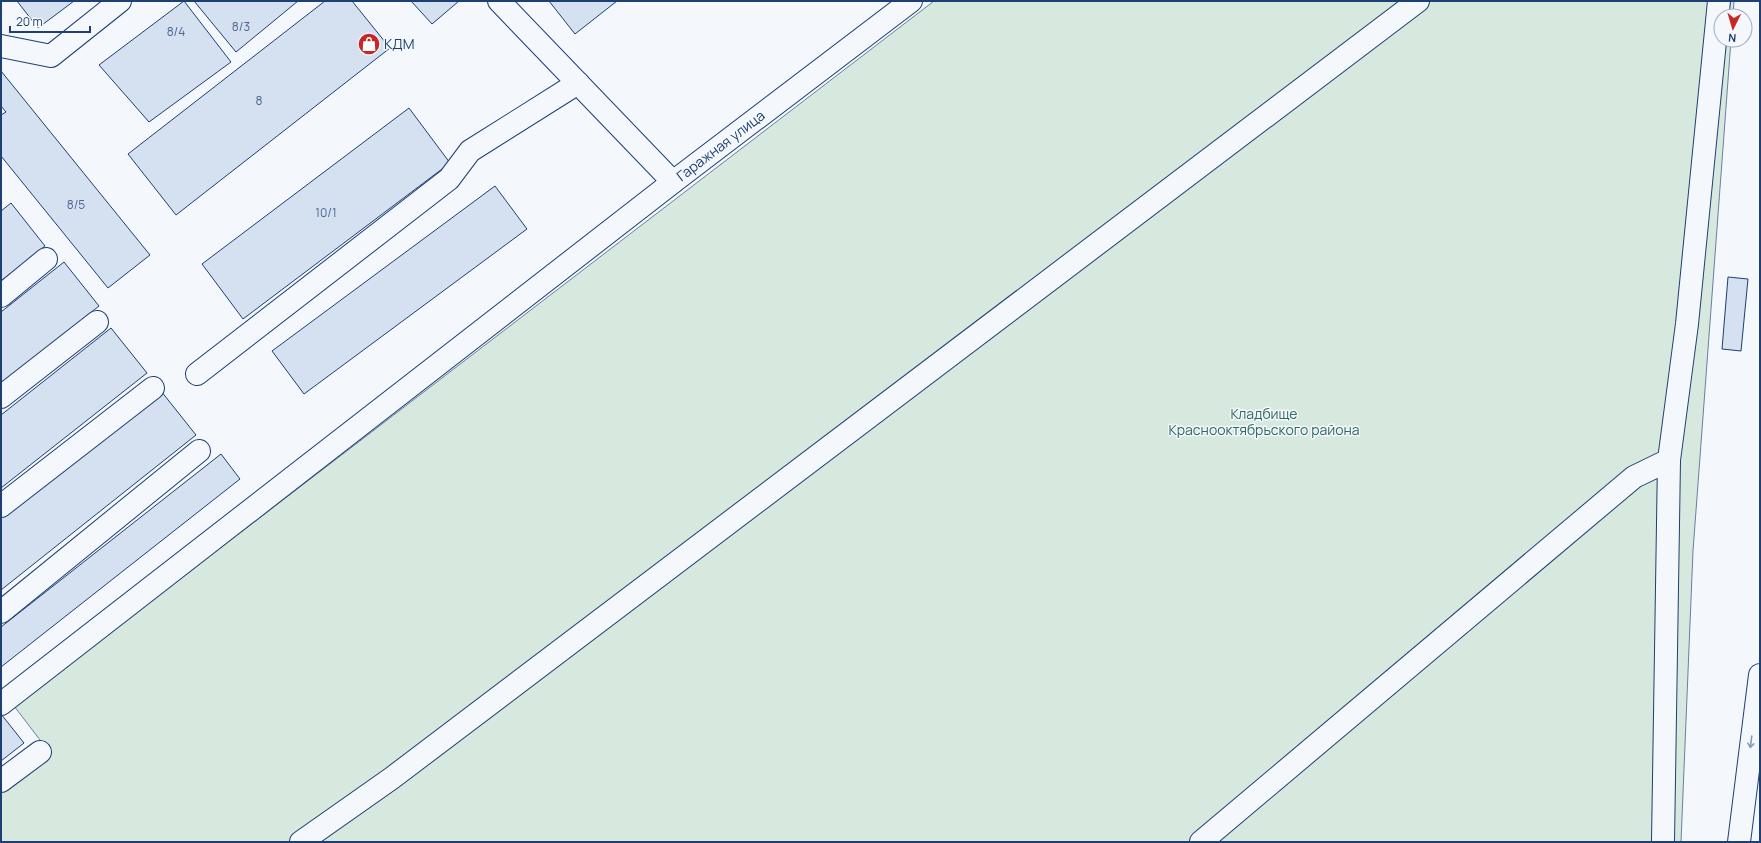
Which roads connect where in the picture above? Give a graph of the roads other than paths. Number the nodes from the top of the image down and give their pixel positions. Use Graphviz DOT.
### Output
graph roads {
  1 [pos="120,1"];
  2 [pos="499,1"];
  3 [pos="910,1"];
  4 [pos="1418,1"];
  5 [pos="1719,1"];
  6 [pos="1,46"];
  7 [pos="578,83"];
  8 [pos="673,182"];
  9 [pos="46,259"];
  10 [pos="1,296"];
  11 [pos="97,322"];
  12 [pos="197,374"];
  13 [pos="153,388"];
  14 [pos="1,397"];
  15 [pos="199,451"];
  16 [pos="1669,460"];
  17 [pos="1,506"];
  18 [pos="1,612"];
  19 [pos="1760,675"];
  20 [pos="32,681"];
  21 [pos="1,693"];
  22 [pos="1,704"];
  23 [pos="40,752"];
  24 [pos="1,781"];
  25 [pos="301,842"];
  26 [pos="1201,842"];
  27 [pos="1663,842"];
  28 [pos="1739,842"];
  1 -- 6 [label="main road"];
  2 -- 7 [label="main road, Гаражная улица"];
  3 -- 8 [label="main road, Гаражная улица"];
  4 -- 25 [label="main road"];
  5 -- 16 [label="main road"];
  7 -- 8 [label="main road, Гаражная улица"];
  7 -- 12 [label="main road"];
  8 -- 20 [label="main road"];
  9 -- 10 [label="main road"];
  11 -- 14 [label="main road"];
  13 -- 17 [label="main road"];
  15 -- 18 [label="main road"];
  16 -- 26 [label="main road"];
  16 -- 27 [label="main road"];
  19 -- 28 [label="main road, one-way"];
  20 -- 21 [label="main road"];
  20 -- 22 [label="main road"];
  23 -- 24 [label="main road"];
}
